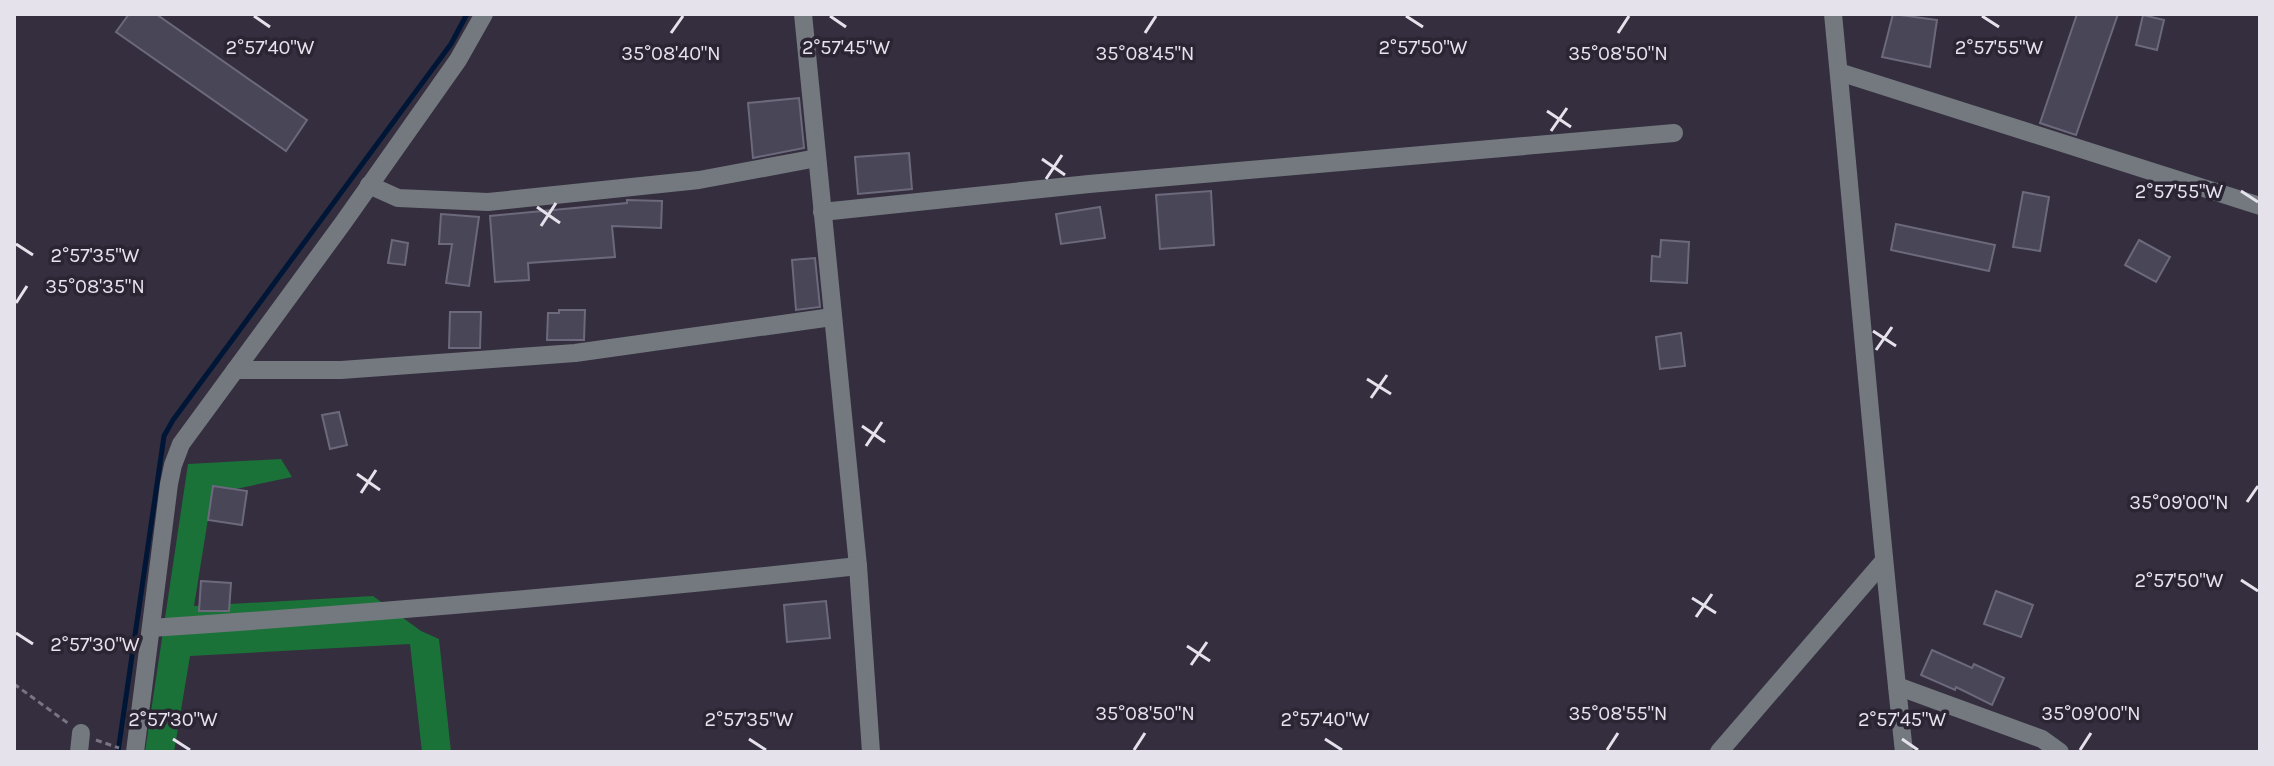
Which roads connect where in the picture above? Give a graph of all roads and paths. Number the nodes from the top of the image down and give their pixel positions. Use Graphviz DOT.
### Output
graph roads {
  1 [pos="484,14"];
  2 [pos="803,14"];
  3 [pos="1833,14"];
  4 [pos="1839,72"];
  5 [pos="1674,133"];
  6 [pos="817,158"];
  7 [pos="369,185"];
  8 [pos="2260,206"];
  9 [pos="822,212"];
  10 [pos="832,317"];
  11 [pos="235,370"];
  12 [pos="1883,562"];
  13 [pos="858,566"];
  14 [pos="151,628"];
  15 [pos="14,684"];
  16 [pos="1897,686"];
  17 [pos="81,733"];
  18 [pos="79,752"];
  19 [pos="135,752"];
  20 [pos="871,752"];
  21 [pos="1719,752"];
  22 [pos="1904,752"];
  23 [pos="2060,752"];
  1 -- 7 [label="street"];
  2 -- 6 [label="street"];
  3 -- 4 [label="street"];
  4 -- 8 [label="street"];
  4 -- 12 [label="street"];
  5 -- 9 [label="street"];
  6 -- 7 [label="street"];
  6 -- 9 [label="street"];
  7 -- 11 [label="street"];
  9 -- 10 [label="street"];
  10 -- 11 [label="street"];
  10 -- 13 [label="street"];
  11 -- 14 [label="street"];
  12 -- 16 [label="street"];
  12 -- 21 [label="street"];
  13 -- 14 [label="street"];
  13 -- 20 [label="street"];
  14 -- 19 [label="street"];
  15 -- 17 [label="path"];
  16 -- 22 [label="street"];
  16 -- 23 [label="street"];
  17 -- 18 [label="street"];
}
